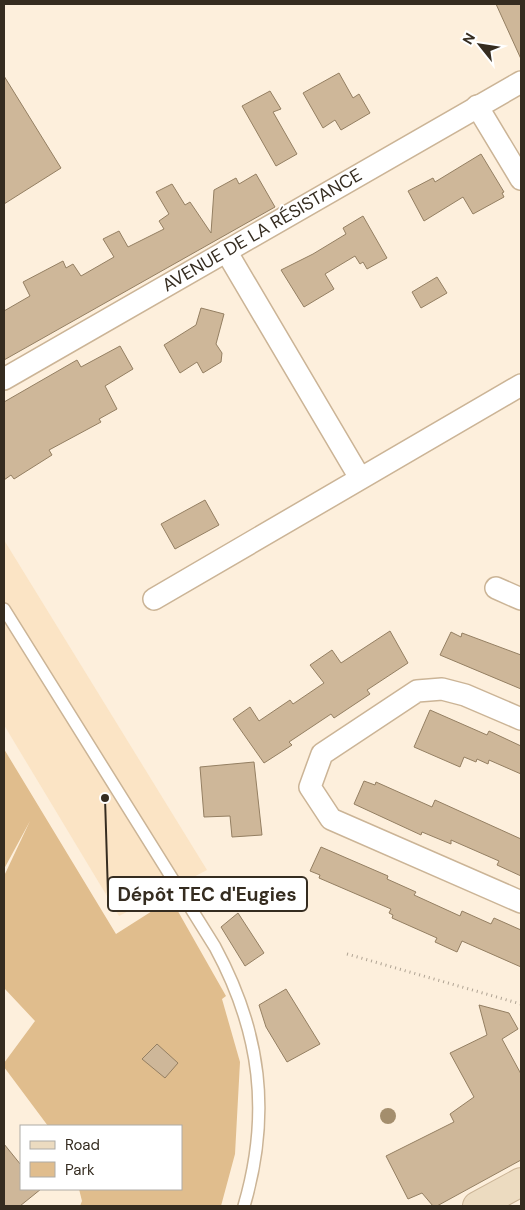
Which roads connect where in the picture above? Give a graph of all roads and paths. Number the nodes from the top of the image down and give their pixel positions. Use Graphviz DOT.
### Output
graph roads {
  1 [pos="521,82"];
  2 [pos="478,106"];
  3 [pos="521,179"];
  4 [pos="226,250"];
  5 [pos="4,379"];
  6 [pos="521,385"];
  7 [pos="360,478"];
  8 [pos="496,588"];
  9 [pos="154,598"];
  10 [pos="521,599"];
  11 [pos="4,609"];
  12 [pos="521,719"];
  13 [pos="521,902"];
  14 [pos="348,954"];
  15 [pos="521,1004"];
  16 [pos="521,1182"];
  17 [pos="244,1206"];
  18 [pos="477,1206"];
  1 -- 2 [label="street, AVENUE DE LA RÉSISTANCE"];
  2 -- 3 [label="street"];
  2 -- 4 [label="street, AVENUE DE LA RÉSISTANCE"];
  4 -- 5 [label="street, AVENUE DE LA RÉSISTANCE"];
  4 -- 7 [label="street"];
  6 -- 7 [label="street"];
  7 -- 9 [label="street"];
  8 -- 10 [label="street"];
  11 -- 17 [label="lane"];
  12 -- 13 [label="street"];
  14 -- 15 [label="path"];
  16 -- 18 [label="street"];
}
